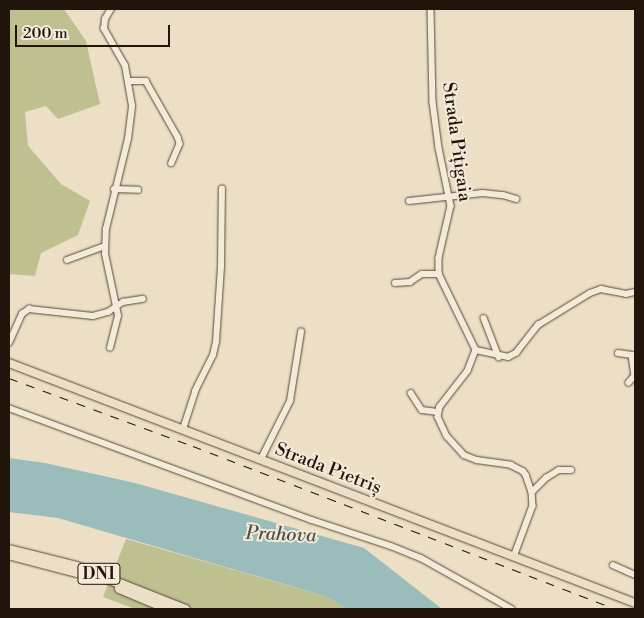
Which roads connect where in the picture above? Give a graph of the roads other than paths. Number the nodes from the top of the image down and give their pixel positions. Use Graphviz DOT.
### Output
graph roads {
  1 [pos="111,9"];
  2 [pos="430,9"];
  3 [pos="130,81"];
  4 [pos="172,163"];
  5 [pos="114,189"];
  6 [pos="222,189"];
  7 [pos="138,190"];
  8 [pos="450,197"];
  9 [pos="516,198"];
  10 [pos="409,201"];
  11 [pos="105,246"];
  12 [pos="67,260"];
  13 [pos="438,274"];
  14 [pos="395,283"];
  15 [pos="635,292"];
  16 [pos="143,298"];
  17 [pos="117,306"];
  18 [pos="484,318"];
  19 [pos="301,332"];
  20 [pos="9,343"];
  21 [pos="110,348"];
  22 [pos="476,350"];
  23 [pos="618,353"];
  24 [pos="499,357"];
  25 [pos="9,364"];
  26 [pos="635,376"];
  27 [pos="629,383"];
  28 [pos="411,394"];
  29 [pos="9,408"];
  30 [pos="438,412"];
  31 [pos="183,429"];
  32 [pos="261,459"];
  33 [pos="571,470"];
  34 [pos="532,492"];
  35 [pos="9,549"];
  36 [pos="9,555"];
  37 [pos="514,557"];
  38 [pos="613,565"];
  39 [pos="635,575"];
  40 [pos="635,603"];
  41 [pos="169,609"];
  42 [pos="185,609"];
  43 [pos="512,609"];
  1 -- 3 [label="street"];
  2 -- 8 [label="street, Strada Pițigaia"];
  3 -- 4 [label="street"];
  3 -- 5 [label="street"];
  5 -- 7 [label="street"];
  5 -- 11 [label="street"];
  6 -- 31 [label="street"];
  8 -- 9 [label="street"];
  8 -- 10 [label="street"];
  8 -- 13 [label="street, Strada Pițigaia"];
  11 -- 12 [label="street"];
  11 -- 17 [label="street"];
  13 -- 14 [label="street"];
  13 -- 22 [label="street"];
  15 -- 24 [label="street"];
  16 -- 17 [label="street"];
  17 -- 20 [label="street"];
  17 -- 21 [label="street"];
  18 -- 24 [label="street"];
  19 -- 32 [label="street"];
  22 -- 24 [label="street"];
  22 -- 30 [label="street"];
  23 -- 26 [label="street"];
  25 -- 31 [label="main road, Strada Pietriș"];
  26 -- 27 [label="street"];
  28 -- 30 [label="street"];
  29 -- 43 [label="street"];
  30 -- 34 [label="street"];
  31 -- 32 [label="main road, Strada Pietriș"];
  32 -- 37 [label="main road, Strada Pietriș"];
  33 -- 34 [label="street"];
  34 -- 37 [label="street"];
  35 -- 42 [label="highway, DN1"];
  36 -- 41 [label="highway, DN1"];
  37 -- 40 [label="main road, Strada Pietriș"];
  38 -- 39 [label="street"];
}
